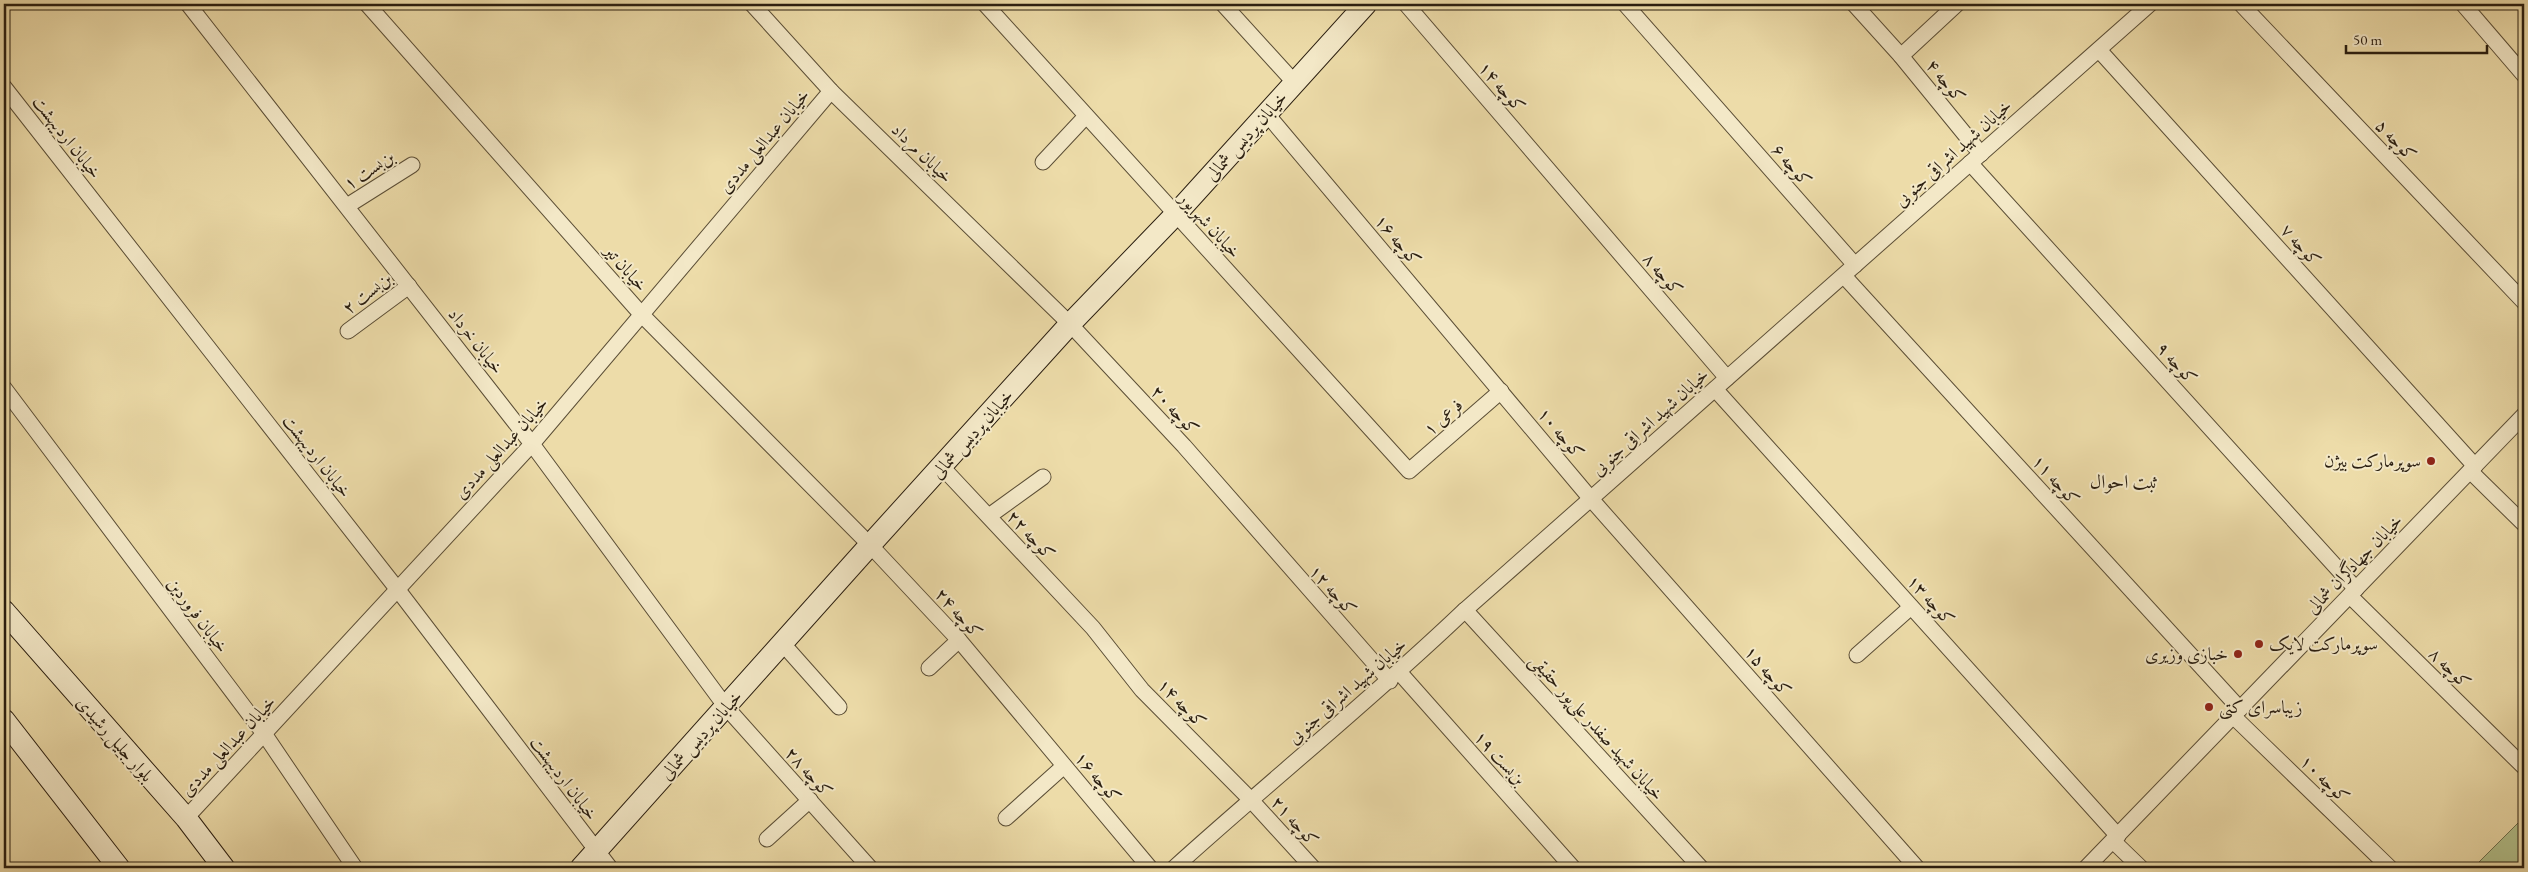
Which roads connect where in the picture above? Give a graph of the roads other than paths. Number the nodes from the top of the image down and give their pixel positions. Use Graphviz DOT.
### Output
graph roads {
  1 [pos="188,4"];
  2 [pos="367,4"];
  3 [pos="752,4"];
  4 [pos="985,4"];
  5 [pos="1223,4"];
  6 [pos="1366,4"];
  7 [pos="1406,4"];
  8 [pos="1625,4"];
  9 [pos="1854,4"];
  10 [pos="1957,4"];
  11 [pos="2150,4"];
  12 [pos="2241,4"];
  13 [pos="2463,4"];
  14 [pos="2098,50"];
  15 [pos="1901,56"];
  16 [pos="2524,74"];
  17 [pos="1294,82"];
  18 [pos="4,87"];
  19 [pos="831,91"];
  20 [pos="1266,113"];
  21 [pos="1086,116"];
  22 [pos="1976,158"];
  23 [pos="1043,162"];
  24 [pos="412,165"];
  25 [pos="1570,194"];
  26 [pos="347,206"];
  27 [pos="1175,215"];
  28 [pos="1855,265"];
  29 [pos="1844,276"];
  30 [pos="409,286"];
  31 [pos="2524,302"];
  32 [pos="642,315"];
  33 [pos="1070,324"];
  34 [pos="348,331"];
  35 [pos="1727,378"];
  36 [pos="4,388"];
  37 [pos="1715,389"];
  38 [pos="1501,391"];
  39 [pos="2524,415"];
  40 [pos="532,444"];
  41 [pos="942,467"];
  42 [pos="2472,468"];
  43 [pos="1408,471"];
  44 [pos="1043,477"];
  45 [pos="1591,499"];
  46 [pos="989,516"];
  47 [pos="1249,523"];
  48 [pos="2524,524"];
  49 [pos="870,545"];
  50 [pos="398,590"];
  51 [pos="2353,592"];
  52 [pos="1911,606"];
  53 [pos="1466,610"];
  54 [pos="4,611"];
  55 [pos="1093,628"];
  56 [pos="958,640"];
  57 [pos="783,644"];
  58 [pos="1857,655"];
  59 [pos="929,668"];
  60 [pos="1395,677"];
  61 [pos="839,707"];
  62 [pos="726,708"];
  63 [pos="1018,709"];
  64 [pos="2237,713"];
  65 [pos="4,720"];
  66 [pos="265,735"];
  67 [pos="1064,766"];
  68 [pos="2524,767"];
  69 [pos="1250,799"];
  70 [pos="810,800"];
  71 [pos="186,818"];
  72 [pos="1006,818"];
  73 [pos="767,838"];
  74 [pos="2115,838"];
  75 [pos="596,852"];
  76 [pos="867,865"];
  77 [pos="119,868"];
  78 [pos="224,868"];
  79 [pos="355,868"];
  80 [pos="581,868"];
  81 [pos="610,868"];
  82 [pos="1150,868"];
  83 [pos="1174,868"];
  84 [pos="1313,868"];
  85 [pos="1573,868"];
  86 [pos="1702,868"];
  87 [pos="1917,868"];
  88 [pos="2086,868"];
  89 [pos="2141,868"];
  90 [pos="2390,868"];
  1 -- 26 [label="street, خیابان خرداد"];
  2 -- 32 [label="street, خیابان تیر"];
  3 -- 19 [label="street, خیابان مرداد"];
  4 -- 21 [label="street, خیابان شهریور"];
  5 -- 17 [label="street"];
  6 -- 17 [label="street, خیابان پردیس شمالی"];
  7 -- 25 [label="street, کوچه ۱۴"];
  8 -- 28 [label="street, کوچه ۶"];
  9 -- 15 [label="street"];
  10 -- 15 [label="street"];
  11 -- 14 [label="street, خیابان شهید اشراقی جنوبی"];
  12 -- 31 [label="street, کوچه ۵"];
  13 -- 16 [label="street"];
  14 -- 22 [label="street, خیابان شهید اشراقی جنوبی"];
  14 -- 42 [label="street, کوچه ۷"];
  15 -- 22 [label="street, کوچه ۴"];
  17 -- 20 [label="street, خیابان پردیس شمالی"];
  18 -- 50 [label="street, خیابان اردیبهشت"];
  19 -- 32 [label="street, خیابان عبدالعلی مددی"];
  19 -- 33 [label="street, خیابان مرداد"];
  20 -- 27 [label="street, خیابان پردیس شمالی"];
  20 -- 38 [label="street, کوچه ۱۶"];
  21 -- 23 [label="street"];
  21 -- 27 [label="street, خیابان شهریور"];
  22 -- 28 [label="street, خیابان شهید اشراقی جنوبی"];
  22 -- 51 [label="street, کوچه ۹"];
  24 -- 26 [label="street, بن‌بست ۱"];
  25 -- 35 [label="street, کوچه ۸"];
  26 -- 30 [label="street, خیابان خرداد"];
  27 -- 33 [label="street, خیابان پردیس شمالی"];
  27 -- 43 [label="street, خیابان شهریور"];
  28 -- 29 [label="street, خیابان شهید اشراقی جنوبی"];
  29 -- 35 [label="street, خیابان شهید اشراقی جنوبی"];
  29 -- 64 [label="street, کوچه ۱۱"];
  30 -- 34 [label="street, بن‌بست ۲"];
  30 -- 40 [label="street, خیابان خرداد"];
  32 -- 40 [label="street, خیابان عبدالعلی مددی"];
  32 -- 49 [label="street, خیابان تیر"];
  33 -- 41 [label="street, خیابان پردیس شمالی"];
  33 -- 47 [label="street, کوچه ۲۰"];
  35 -- 37 [label="street, خیابان شهید اشراقی جنوبی"];
  36 -- 66 [label="street, خیابان فروردین"];
  37 -- 45 [label="street, خیابان شهید اشراقی جنوبی"];
  37 -- 52 [label="street, کوچه ۱۳"];
  38 -- 43 [label="street, فرعی ۱"];
  38 -- 45 [label="street, کوچه ۱۰"];
  39 -- 42 [label="street, خیابان جهادگران شمالی"];
  40 -- 50 [label="street, خیابان عبدالعلی مددی"];
  40 -- 62 [label="street, خیابان خرداد"];
  41 -- 46 [label="street, کوچه ۲۲"];
  41 -- 49 [label="street, خیابان پردیس شمالی"];
  42 -- 48 [label="street"];
  42 -- 51 [label="street, خیابان جهادگران شمالی"];
  44 -- 46 [label="street"];
  45 -- 53 [label="street, خیابان شهید اشراقی جنوبی"];
  45 -- 87 [label="street, کوچه ۱۵"];
  46 -- 55 [label="street, کوچه ۲۲"];
  47 -- 60 [label="street, کوچه ۱۲"];
  49 -- 56 [label="street, کوچه ۲۴"];
  49 -- 57 [label="street, خیابان پردیس شمالی"];
  50 -- 66 [label="street, خیابان عبدالعلی مددی"];
  50 -- 75 [label="street, خیابان اردیبهشت"];
  51 -- 64 [label="street, خیابان جهادگران شمالی"];
  51 -- 68 [label="street, کوچه ۸"];
  52 -- 58 [label="street"];
  52 -- 74 [label="street, کوچه ۱۳"];
  53 -- 60 [label="street, خیابان شهید اشراقی جنوبی"];
  53 -- 86 [label="street, خیابان شهید صفدر علی‌پور حقیقی"];
  54 -- 71 [label="street, بلوار جلیل رشیدی"];
  55 -- 69 [label="street, کوچه ۱۴"];
  56 -- 59 [label="street"];
  56 -- 63 [label="street, کوچه ۲۴"];
  57 -- 61 [label="street"];
  57 -- 62 [label="street, خیابان پردیس شمالی"];
  60 -- 69 [label="street, خیابان شهید اشراقی جنوبی"];
  60 -- 85 [label="street, بن‌بست ۱۹"];
  62 -- 70 [label="street, کوچه ۲۸"];
  62 -- 75 [label="street, خیابان پردیس شمالی"];
  63 -- 67 [label="street, کوچه ۱۶"];
  64 -- 74 [label="street, خیابان جهادگران شمالی"];
  64 -- 90 [label="street, کوچه ۱۰"];
  65 -- 77 [label="street"];
  66 -- 71 [label="street, خیابان عبدالعلی مددی"];
  66 -- 79 [label="street, خیابان فروردین"];
  67 -- 72 [label="street"];
  67 -- 82 [label="street, کوچه ۱۶"];
  69 -- 83 [label="street, خیابان شهید اشراقی جنوبی"];
  69 -- 84 [label="street, کوچه ۲۱"];
  70 -- 73 [label="street"];
  70 -- 76 [label="street, کوچه ۲۸"];
  71 -- 78 [label="street, بلوار جلیل رشیدی"];
  74 -- 88 [label="street, خیابان جهادگران شمالی"];
  74 -- 89 [label="street"];
  75 -- 80 [label="street, خیابان پردیس شمالی"];
  75 -- 81 [label="street, خیابان اردیبهشت"];
}
